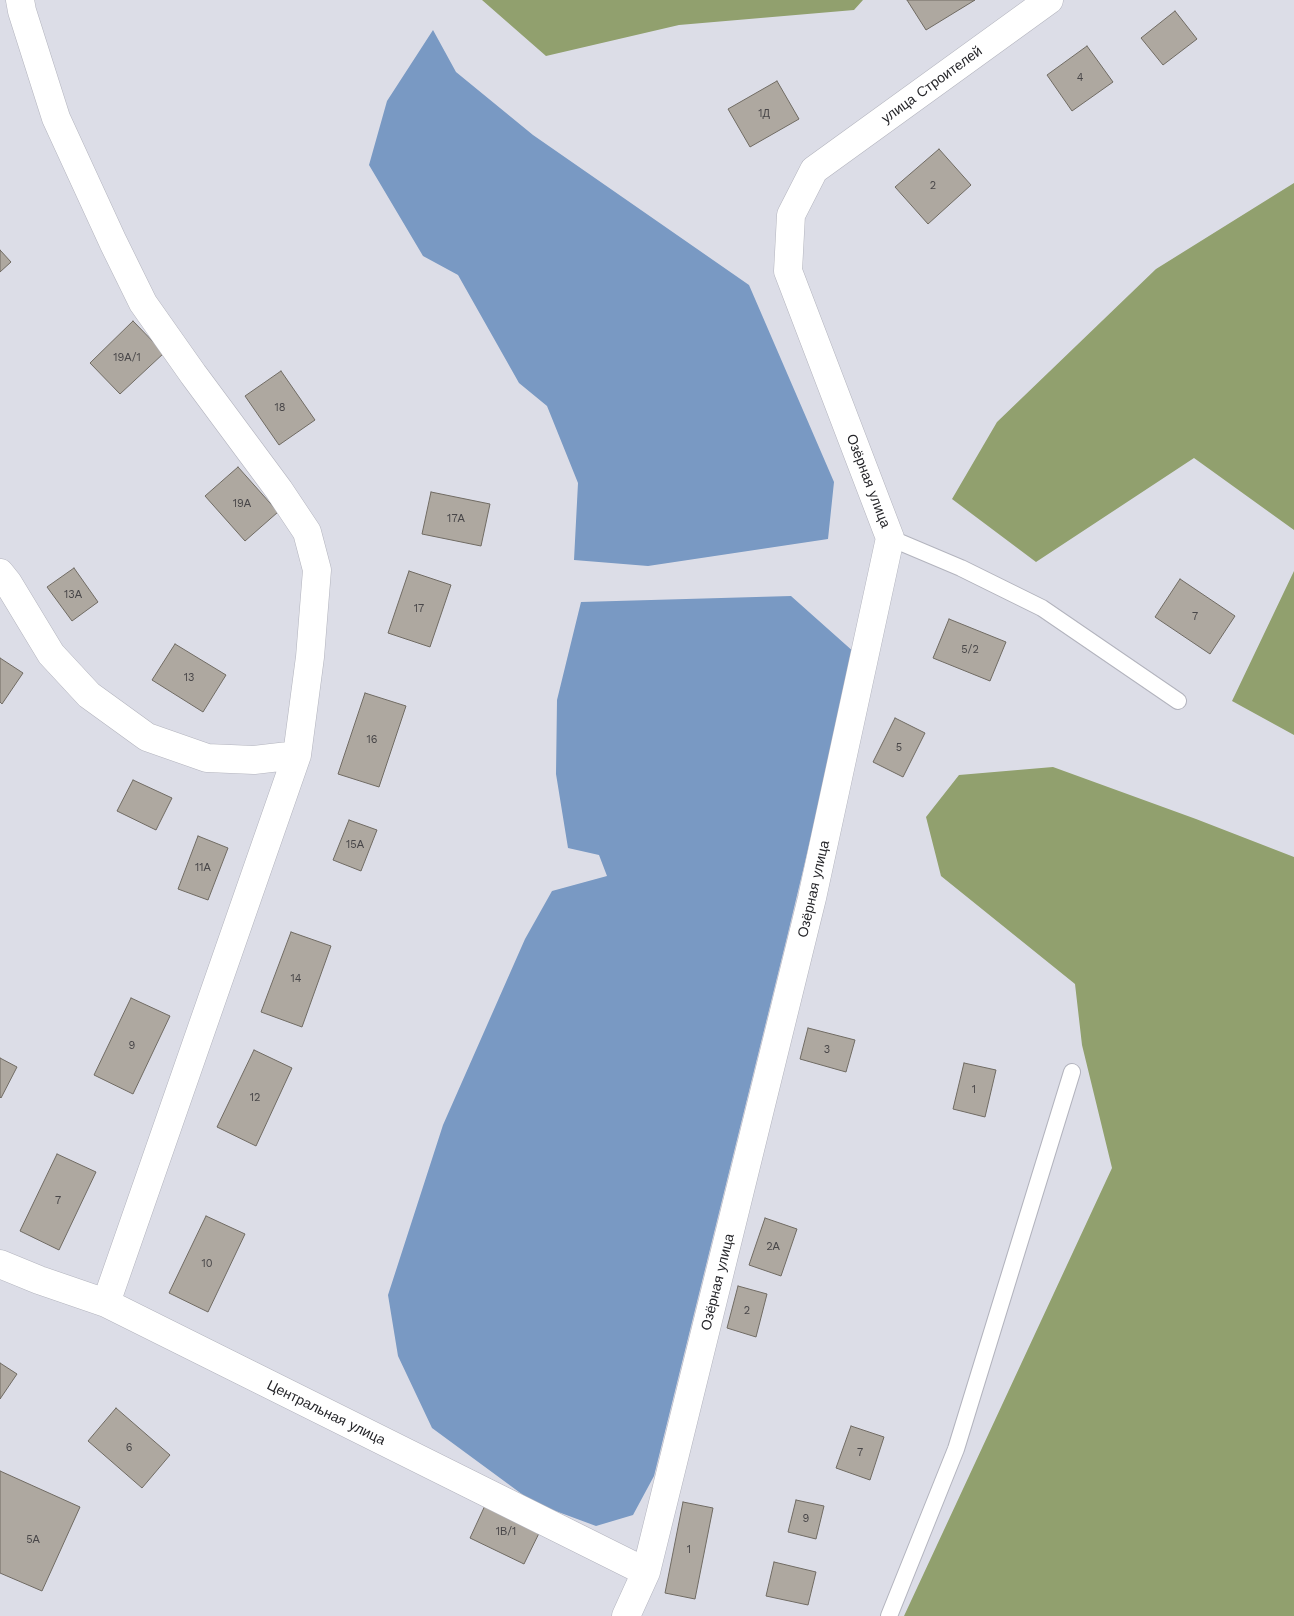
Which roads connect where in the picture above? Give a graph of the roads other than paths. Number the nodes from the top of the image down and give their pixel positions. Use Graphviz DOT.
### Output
graph roads {
  1 [pos="20,0"];
  2 [pos="1049,0"];
  3 [pos="814,170"];
  4 [pos="890,538"];
  5 [pos="0,573"];
  6 [pos="1178,701"];
  7 [pos="298,755"];
  8 [pos="1072,1072"];
  9 [pos="0,1264"];
  10 [pos="106,1303"];
  11 [pos="646,1572"];
  12 [pos="626,1616"];
  13 [pos="889,1616"];
  1 -- 7 [label="street"];
  2 -- 3 [label="street, улица Строителей"];
  3 -- 4 [label="street, Озёрная улица"];
  4 -- 6 [label="lane"];
  4 -- 11 [label="street, Озёрная улица"];
  5 -- 7 [label="street"];
  7 -- 10 [label="street"];
  8 -- 13 [label="lane"];
  9 -- 10 [label="street, Центральная улица"];
  10 -- 11 [label="street, Центральная улица"];
  11 -- 12 [label="street, Озёрная улица"];
}
